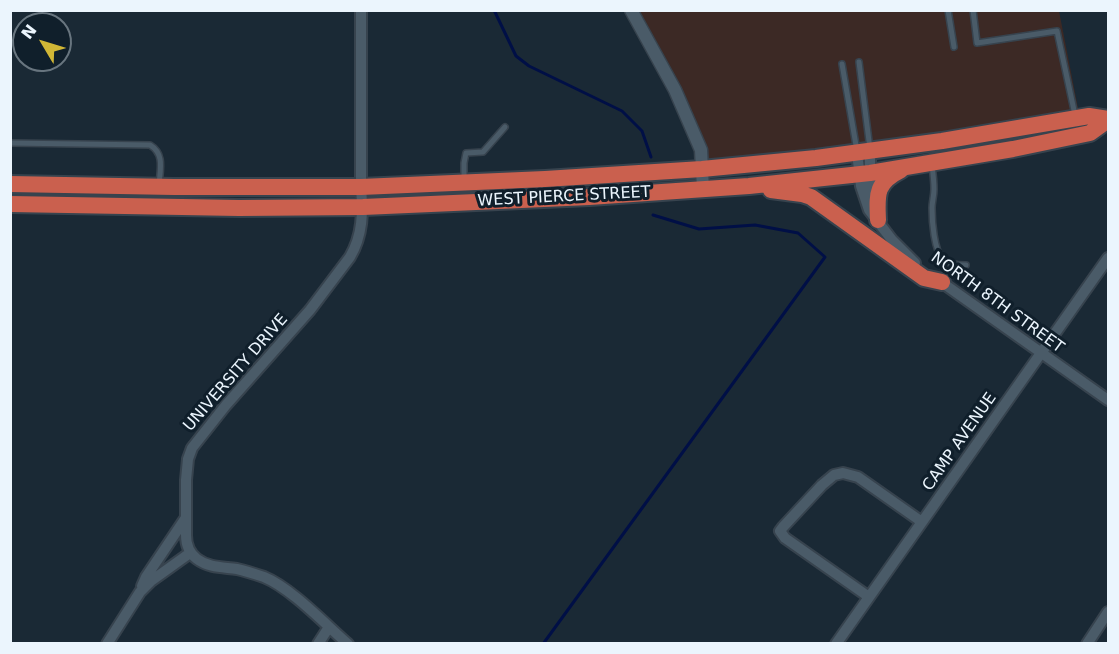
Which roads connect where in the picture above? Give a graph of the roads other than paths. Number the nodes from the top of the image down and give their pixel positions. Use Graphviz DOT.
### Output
graph roads {
  1 [pos="361,10"];
  2 [pos="631,10"];
  3 [pos="948,10"];
  4 [pos="973,10"];
  5 [pos="954,47"];
  6 [pos="859,62"];
  7 [pos="842,64"];
  8 [pos="1076,118"];
  9 [pos="1108,120"];
  10 [pos="505,127"];
  11 [pos="1080,135"];
  12 [pos="10,143"];
  13 [pos="864,152"];
  14 [pos="932,163"];
  15 [pos="907,167"];
  16 [pos="702,170"];
  17 [pos="865,173"];
  18 [pos="464,182"];
  19 [pos="10,184"];
  20 [pos="749,186"];
  21 [pos="159,187"];
  22 [pos="360,187"];
  23 [pos="704,189"];
  24 [pos="10,204"];
  25 [pos="363,207"];
  26 [pos="878,220"];
  27 [pos="1108,258"];
  28 [pos="966,265"];
  29 [pos="942,282"];
  30 [pos="1041,353"];
  31 [pos="1108,400"];
  32 [pos="186,518"];
  33 [pos="922,522"];
  34 [pos="190,553"];
  35 [pos="140,592"];
  36 [pos="869,597"];
  37 [pos="1108,612"];
  38 [pos="329,627"];
  39 [pos="107,644"];
  40 [pos="318,644"];
  41 [pos="348,644"];
  42 [pos="836,644"];
  43 [pos="1087,644"];
  1 -- 22 [label="street, UNIVERSITY DRIVE"];
  2 -- 16 [label="street"];
  3 -- 5 [label="lane"];
  4 -- 8 [label="lane"];
  6 -- 13 [label="lane"];
  7 -- 13 [label="lane"];
  8 -- 9 [label="highway, WEST PIERCE STREET"];
  8 -- 11 [label="lane"];
  8 -- 13 [label="highway, WEST PIERCE STREET"];
  9 -- 11 [label="highway, WEST PIERCE STREET"];
  10 -- 18 [label="lane"];
  11 -- 14 [label="highway, WEST PIERCE STREET"];
  12 -- 21 [label="lane"];
  13 -- 16 [label="highway, WEST PIERCE STREET"];
  13 -- 17 [label="street, NORTH 8TH STREET"];
  14 -- 15 [label="highway, WEST PIERCE STREET"];
  14 -- 28 [label="lane"];
  15 -- 17 [label="highway, WEST PIERCE STREET"];
  15 -- 26 [label="highway"];
  16 -- 18 [label="highway, WEST PIERCE STREET"];
  16 -- 23 [label="street"];
  17 -- 20 [label="highway, WEST PIERCE STREET"];
  17 -- 26 [label="street, NORTH 8TH STREET"];
  18 -- 22 [label="highway, WEST PIERCE STREET"];
  19 -- 21 [label="highway, WEST PIERCE STREET"];
  20 -- 23 [label="highway, WEST PIERCE STREET"];
  20 -- 29 [label="highway"];
  21 -- 22 [label="highway, WEST PIERCE STREET"];
  22 -- 25 [label="street, UNIVERSITY DRIVE"];
  23 -- 25 [label="highway, WEST PIERCE STREET"];
  24 -- 25 [label="highway, WEST PIERCE STREET"];
  25 -- 32 [label="street, UNIVERSITY DRIVE"];
  26 -- 29 [label="street, NORTH 8TH STREET"];
  27 -- 30 [label="street, CAMP AVENUE"];
  29 -- 30 [label="street, NORTH 8TH STREET"];
  30 -- 31 [label="street, NORTH 8TH STREET"];
  30 -- 33 [label="street, CAMP AVENUE"];
  32 -- 34 [label="street, UNIVERSITY DRIVE"];
  32 -- 35 [label="street"];
  33 -- 36 [label="street, CAMP AVENUE"];
  33 -- 36 [label="street"];
  34 -- 35 [label="street"];
  34 -- 38 [label="street"];
  35 -- 39 [label="street"];
  36 -- 42 [label="street, CAMP AVENUE"];
  37 -- 43 [label="street"];
  38 -- 40 [label="street"];
  38 -- 41 [label="street"];
}
